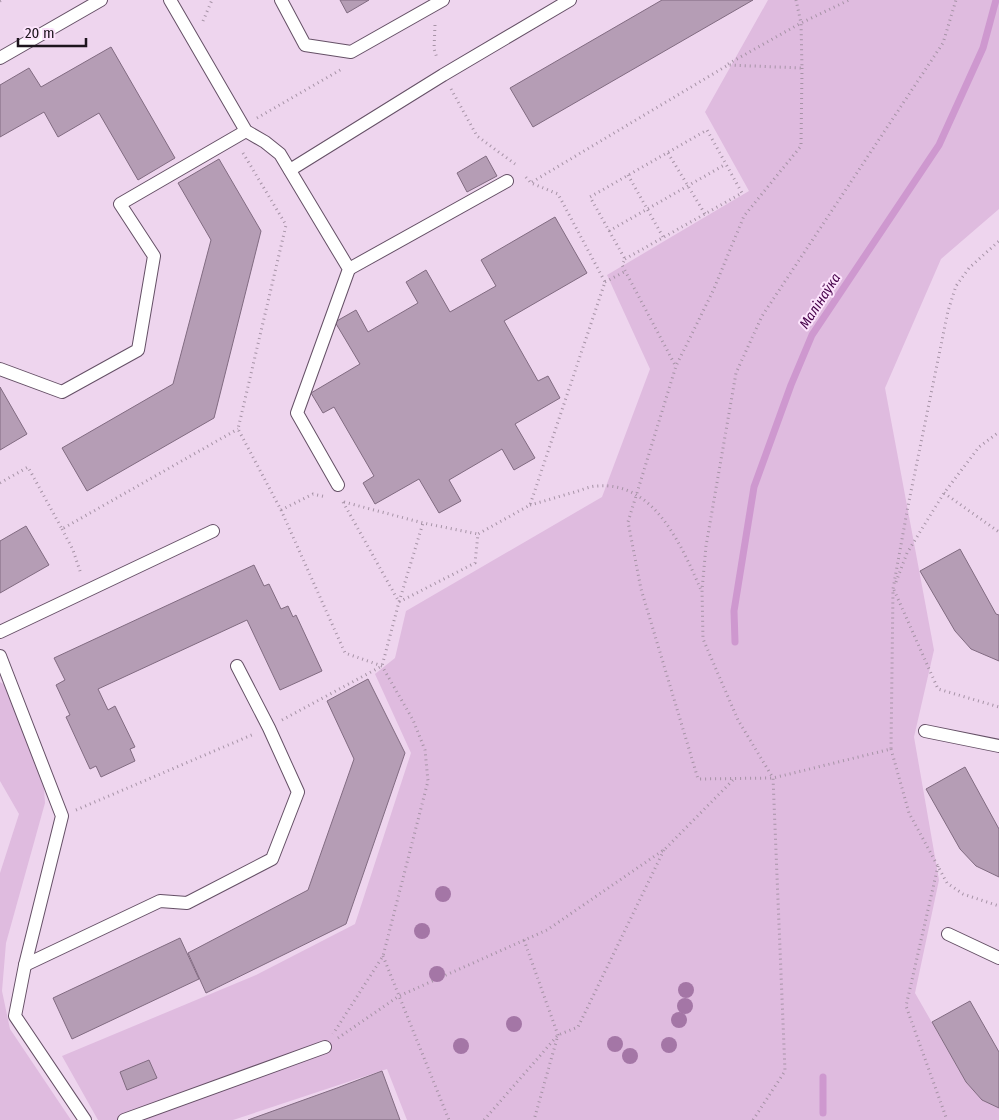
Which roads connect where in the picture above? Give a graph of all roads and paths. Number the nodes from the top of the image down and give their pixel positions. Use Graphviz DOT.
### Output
graph roads {
  1 [pos="101,0"];
  2 [pos="170,0"];
  3 [pos="281,0"];
  4 [pos="443,0"];
  5 [pos="570,0"];
  6 [pos="796,0"];
  7 [pos="849,0"];
  8 [pos="956,0"];
  9 [pos="801,23"];
  10 [pos="435,24"];
  11 [pos="0,58"];
  12 [pos="728,65"];
  13 [pos="802,68"];
  14 [pos="443,75"];
  15 [pos="246,131"];
  16 [pos="668,153"];
  17 [pos="726,164"];
  18 [pos="290,170"];
  19 [pos="628,175"];
  20 [pos="507,181"];
  21 [pos="531,183"];
  22 [pos="688,186"];
  23 [pos="647,209"];
  24 [pos="704,214"];
  25 [pos="286,226"];
  26 [pos="609,231"];
  27 [pos="664,238"];
  28 [pos="999,240"];
  29 [pos="625,259"];
  30 [pos="349,269"];
  31 [pos="626,271"];
  32 [pos="605,282"];
  33 [pos="676,366"];
  34 [pos="0,370"];
  35 [pos="238,430"];
  36 [pos="999,432"];
  37 [pos="0,483"];
  38 [pos="338,485"];
  39 [pos="944,493"];
  40 [pos="637,496"];
  41 [pos="334,499"];
  42 [pos="530,505"];
  43 [pos="281,510"];
  44 [pos="422,523"];
  45 [pos="62,529"];
  46 [pos="213,531"];
  47 [pos="999,532"];
  48 [pos="478,534"];
  49 [pos="893,589"];
  50 [pos="702,590"];
  51 [pos="87,591"];
  52 [pos="399,602"];
  53 [pos="0,632"];
  54 [pos="0,656"];
  55 [pos="237,666"];
  56 [pos="382,666"];
  57 [pos="999,707"];
  58 [pos="269,728"];
  59 [pos="925,730"];
  60 [pos="999,746"];
  61 [pos="891,749"];
  62 [pos="773,778"];
  63 [pos="734,779"];
  64 [pos="62,816"];
  65 [pos="664,849"];
  66 [pos="938,866"];
  67 [pos="999,906"];
  68 [pos="948,934"];
  69 [pos="524,940"];
  70 [pos="383,956"];
  71 [pos="999,958"];
  72 [pos="25,965"];
  73 [pos="399,996"];
  74 [pos="558,1035"];
  75 [pos="325,1047"];
  76 [pos="85,1120"];
  77 [pos="124,1120"];
  78 [pos="449,1120"];
  79 [pos="484,1120"];
  80 [pos="534,1120"];
  81 [pos="753,1120"];
  82 [pos="947,1120"];
  1 -- 11 [label="lane"];
  2 -- 15 [label="lane"];
  3 -- 4 [label="lane"];
  5 -- 14 [label="lane"];
  6 -- 9 [label="path"];
  7 -- 9 [label="path"];
  8 -- 50 [label="path"];
  9 -- 12 [label="path"];
  9 -- 13 [label="path"];
  10 -- 14 [label="path"];
  12 -- 13 [label="path"];
  12 -- 21 [label="path"];
  13 -- 33 [label="path"];
  14 -- 18 [label="lane"];
  14 -- 21 [label="path"];
  15 -- 18 [label="lane"];
  15 -- 34 [label="lane"];
  16 -- 17 [label="path"];
  16 -- 19 [label="path"];
  16 -- 22 [label="path"];
  17 -- 22 [label="path"];
  17 -- 24 [label="path"];
  18 -- 30 [label="lane"];
  19 -- 23 [label="path"];
  19 -- 26 [label="path"];
  20 -- 30 [label="lane"];
  21 -- 32 [label="path"];
  22 -- 23 [label="path"];
  22 -- 24 [label="path"];
  23 -- 26 [label="path"];
  23 -- 27 [label="path"];
  24 -- 27 [label="path"];
  25 -- 35 [label="path"];
  26 -- 29 [label="path"];
  27 -- 29 [label="path"];
  28 -- 49 [label="path"];
  29 -- 31 [label="path"];
  30 -- 38 [label="lane"];
  31 -- 32 [label="path"];
  31 -- 33 [label="path"];
  32 -- 42 [label="path"];
  33 -- 40 [label="path"];
  35 -- 43 [label="path"];
  35 -- 45 [label="path"];
  36 -- 39 [label="path"];
  37 -- 45 [label="path"];
  39 -- 47 [label="path"];
  39 -- 49 [label="path"];
  40 -- 42 [label="path"];
  40 -- 50 [label="path"];
  40 -- 63 [label="path"];
  41 -- 43 [label="path"];
  42 -- 48 [label="path"];
  43 -- 56 [label="path"];
  44 -- 48 [label="path"];
  44 -- 52 [label="path"];
  44 -- 52 [label="path"];
  45 -- 51 [label="path"];
  46 -- 51 [label="lane"];
  48 -- 52 [label="path"];
  49 -- 57 [label="path"];
  49 -- 61 [label="path"];
  50 -- 62 [label="path"];
  51 -- 53 [label="lane"];
  52 -- 56 [label="path"];
  54 -- 64 [label="lane"];
  55 -- 58 [label="lane"];
  56 -- 58 [label="path"];
  56 -- 70 [label="path"];
  58 -- 64 [label="path"];
  58 -- 72 [label="lane"];
  59 -- 60 [label="lane"];
  61 -- 62 [label="path"];
  61 -- 66 [label="path"];
  62 -- 63 [label="path"];
  62 -- 81 [label="path"];
  63 -- 65 [label="path"];
  64 -- 72 [label="lane"];
  65 -- 69 [label="path"];
  65 -- 74 [label="path"];
  66 -- 67 [label="path"];
  66 -- 82 [label="path"];
  68 -- 71 [label="lane"];
  69 -- 73 [label="path"];
  69 -- 74 [label="path"];
  70 -- 73 [label="path"];
  70 -- 75 [label="path"];
  72 -- 76 [label="lane"];
  73 -- 75 [label="path"];
  73 -- 78 [label="path"];
  74 -- 79 [label="path"];
  74 -- 80 [label="path"];
  75 -- 77 [label="lane"];
}
